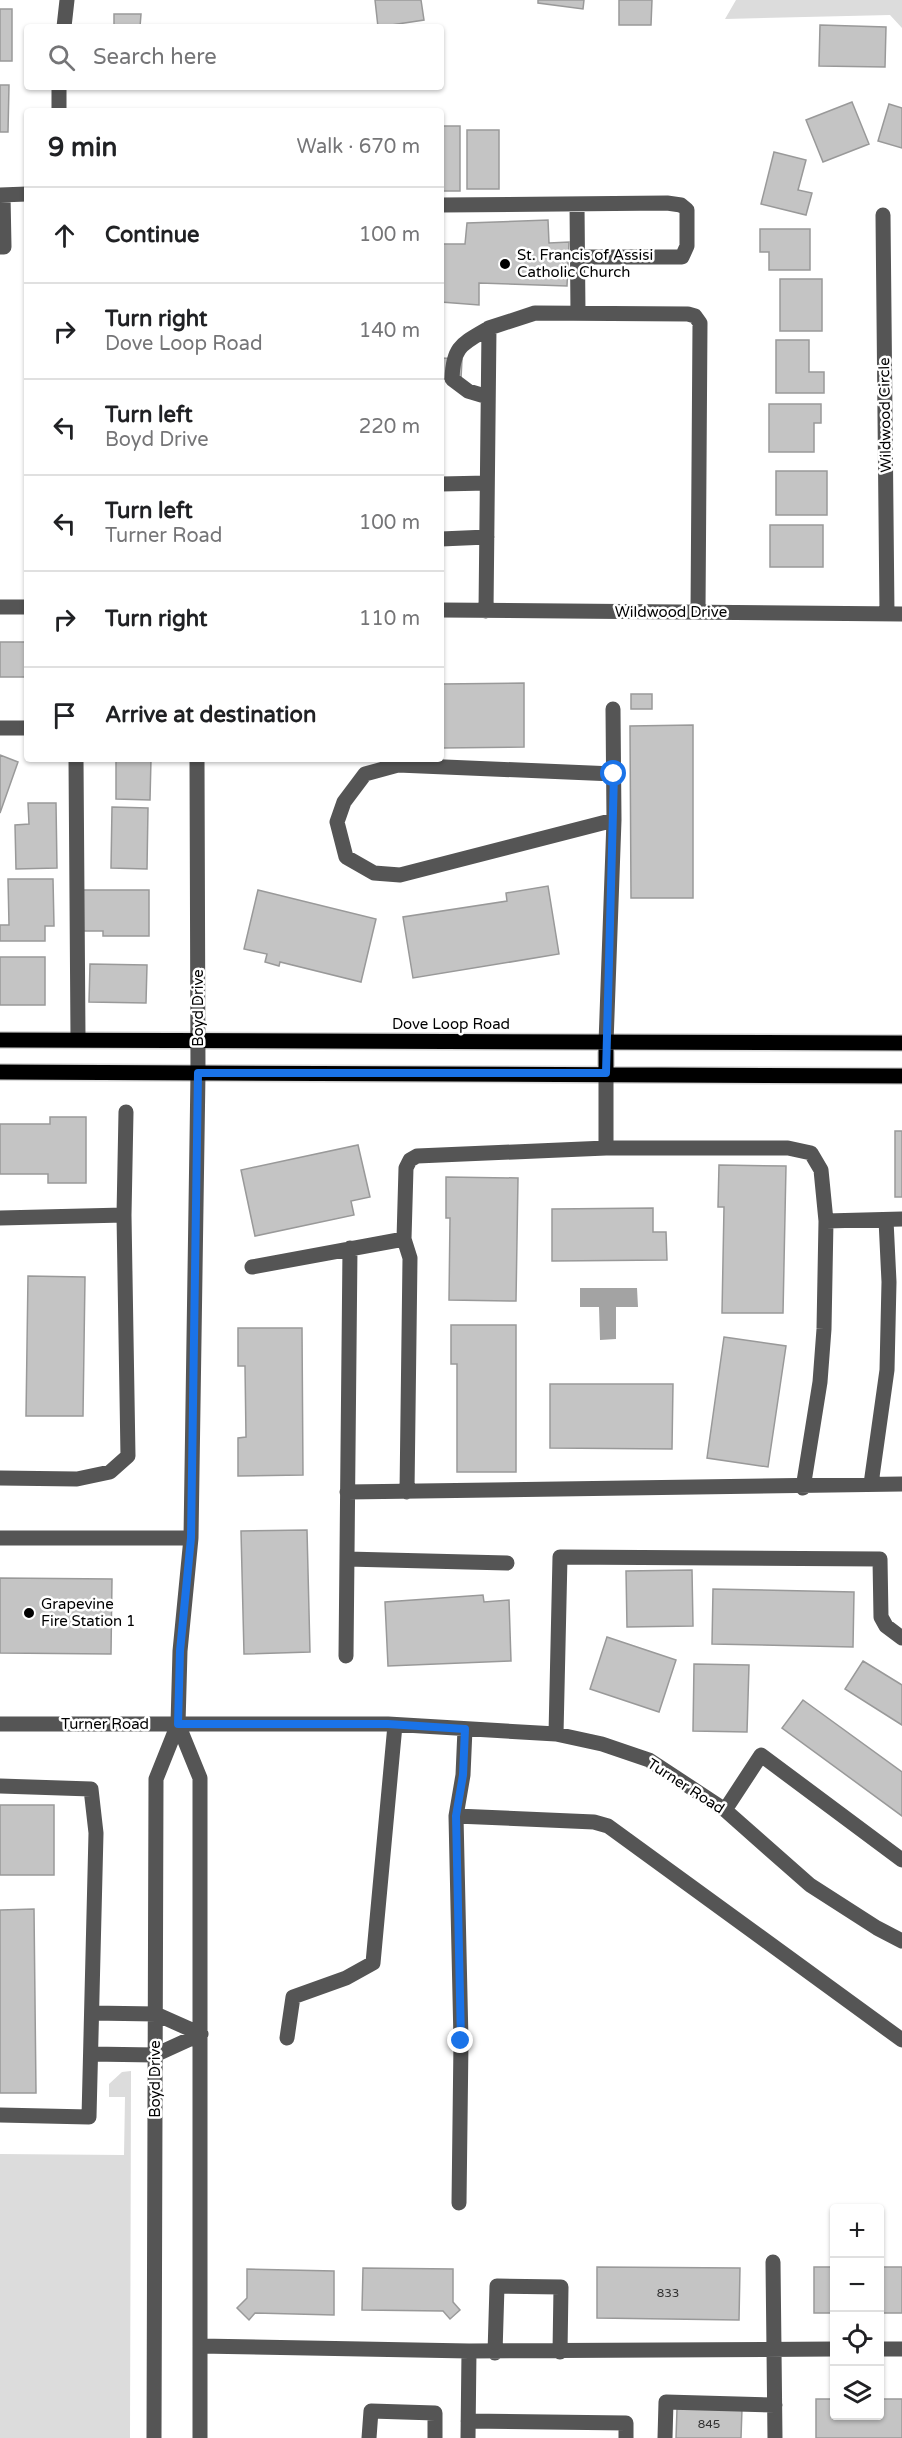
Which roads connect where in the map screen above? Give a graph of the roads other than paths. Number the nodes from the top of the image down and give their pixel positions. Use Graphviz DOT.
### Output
graph roads {
  1 [pos="68,0"];
  2 [pos="64,24"];
  3 [pos="59,90"];
  4 [pos="59,108"];
  5 [pos="24,194"];
  6 [pos="2,195"];
  7 [pos="577,204"];
  8 [pos="444,205"];
  9 [pos="883,215"];
  10 [pos="0,248"];
  11 [pos="578,257"];
  12 [pos="579,313"];
  13 [pos="489,328"];
  14 [pos="488,397"];
  15 [pos="487,483"];
  16 [pos="444,484"];
  17 [pos="486,537"];
  18 [pos="444,539"];
  19 [pos="0,607"];
  20 [pos="24,607"];
  21 [pos="444,610"];
  22 [pos="486,611"];
  23 [pos="698,612"];
  24 [pos="895,614"];
  25 [pos="614,709"];
  26 [pos="0,728"];
  27 [pos="24,728"];
  28 [pos="76,762"];
  29 [pos="197,762"];
  30 [pos="614,774"];
  31 [pos="614,820"];
  32 [pos="78,1038"];
  33 [pos="0,1040"];
  34 [pos="197,1041"];
  35 [pos="606,1043"];
  36 [pos="902,1043"];
  37 [pos="0,1072"];
  38 [pos="198,1073"];
  39 [pos="606,1073"];
  40 [pos="902,1076"];
  41 [pos="126,1112"];
  42 [pos="606,1148"];
  43 [pos="124,1215"];
  44 [pos="0,1218"];
  45 [pos="902,1219"];
  46 [pos="886,1220"];
  47 [pos="826,1221"];
  48 [pos="404,1239"];
  49 [pos="350,1248"];
  50 [pos="252,1267"];
  51 [pos="0,1478"];
  52 [pos="871,1484"];
  53 [pos="902,1484"];
  54 [pos="803,1488"];
  55 [pos="347,1492"];
  56 [pos="407,1492"];
  57 [pos="0,1538"];
  58 [pos="191,1538"];
  59 [pos="347,1558"];
  60 [pos="507,1563"];
  61 [pos="902,1638"];
  62 [pos="346,1656"];
  63 [pos="0,1724"];
  64 [pos="178,1724"];
  65 [pos="395,1725"];
  66 [pos="465,1729"];
  67 [pos="556,1734"];
  68 [pos="0,1786"];
  69 [pos="725,1810"];
  70 [pos="456,1816"];
  71 [pos="902,1860"];
  72 [pos="902,1941"];
  73 [pos="92,2013"];
  74 [pos="156,2014"];
  75 [pos="201,2034"];
  76 [pos="287,2038"];
  77 [pos="902,2040"];
  78 [pos="91,2054"];
  79 [pos="155,2055"];
  80 [pos="0,2115"];
  81 [pos="459,2203"];
  82 [pos="773,2262"];
  83 [pos="200,2346"];
  84 [pos="775,2349"];
  85 [pos="830,2349"];
  86 [pos="884,2349"];
  87 [pos="902,2349"];
  88 [pos="469,2351"];
  89 [pos="560,2352"];
  90 [pos="495,2353"];
  91 [pos="775,2405"];
  92 [pos="468,2421"];
  93 [pos="153,2438"];
  94 [pos="200,2438"];
  95 [pos="369,2438"];
  96 [pos="435,2438"];
  97 [pos="468,2438"];
  98 [pos="626,2438"];
  99 [pos="665,2438"];
  100 [pos="775,2438"];
  1 -- 2 [label="street"];
  3 -- 4 [label="street"];
  5 -- 6 [label="street"];
  6 -- 10 [label="street"];
  7 -- 8 [label="street"];
  7 -- 11 [label="street"];
  7 -- 11 [label="street"];
  9 -- 24 [label="street, Wildwood Circle"];
  11 -- 12 [label="street"];
  12 -- 13 [label="street"];
  12 -- 23 [label="street"];
  13 -- 14 [label="street"];
  13 -- 14 [label="street"];
  14 -- 15 [label="street"];
  15 -- 16 [label="street"];
  15 -- 17 [label="street"];
  17 -- 18 [label="street"];
  17 -- 22 [label="street"];
  19 -- 20 [label="street"];
  21 -- 22 [label="street, Wildwood Drive"];
  22 -- 23 [label="street, Wildwood Drive"];
  23 -- 24 [label="street, Wildwood Drive"];
  25 -- 30 [label="street"];
  26 -- 27 [label="street"];
  28 -- 32 [label="street"];
  29 -- 34 [label="street, Boyd Drive"];
  30 -- 31 [label="street"];
  30 -- 31 [label="street"];
  31 -- 35 [label="street"];
  32 -- 33 [label="main road, Dove Loop Road"];
  32 -- 34 [label="main road, Dove Loop Road"];
  34 -- 35 [label="main road, Dove Loop Road"];
  34 -- 38 [label="street, Boyd Drive"];
  35 -- 36 [label="main road, Dove Loop Road"];
  35 -- 39 [label="main road"];
  37 -- 38 [label="main road"];
  38 -- 39 [label="main road"];
  38 -- 58 [label="street, Boyd Drive"];
  39 -- 40 [label="main road"];
  39 -- 42 [label="street"];
  41 -- 43 [label="street"];
  42 -- 47 [label="street"];
  42 -- 48 [label="street"];
  43 -- 44 [label="street"];
  43 -- 51 [label="street"];
  45 -- 46 [label="street"];
  46 -- 47 [label="street"];
  46 -- 52 [label="street"];
  47 -- 54 [label="street"];
  48 -- 49 [label="street"];
  48 -- 56 [label="street"];
  49 -- 50 [label="street"];
  49 -- 55 [label="street"];
  52 -- 53 [label="street"];
  52 -- 54 [label="street"];
  54 -- 56 [label="street"];
  55 -- 56 [label="street"];
  55 -- 59 [label="street"];
  57 -- 58 [label="street"];
  58 -- 64 [label="street, Boyd Drive"];
  59 -- 60 [label="street"];
  59 -- 62 [label="street"];
  61 -- 67 [label="street"];
  63 -- 64 [label="street, Turner Road"];
  64 -- 65 [label="street, Turner Road"];
  64 -- 74 [label="street, Boyd Drive"];
  64 -- 75 [label="street, Boyd Drive"];
  65 -- 66 [label="street, Turner Road"];
  65 -- 76 [label="street"];
  66 -- 67 [label="street, Turner Road"];
  66 -- 70 [label="street"];
  67 -- 69 [label="street, Turner Road"];
  68 -- 73 [label="street"];
  69 -- 71 [label="street"];
  69 -- 72 [label="street, Turner Road"];
  70 -- 77 [label="street"];
  70 -- 81 [label="street"];
  73 -- 74 [label="street"];
  73 -- 78 [label="street"];
  74 -- 75 [label="street"];
  74 -- 79 [label="street, Boyd Drive"];
  75 -- 79 [label="street"];
  75 -- 83 [label="street, Boyd Drive"];
  78 -- 79 [label="street"];
  78 -- 80 [label="street"];
  79 -- 93 [label="street, Boyd Drive"];
  82 -- 84 [label="street"];
  83 -- 88 [label="street"];
  83 -- 94 [label="street, Boyd Drive"];
  84 -- 85 [label="street"];
  84 -- 89 [label="street"];
  84 -- 91 [label="street"];
  86 -- 87 [label="street"];
  88 -- 90 [label="street"];
  88 -- 92 [label="street"];
  89 -- 90 [label="street"];
  89 -- 90 [label="street"];
  91 -- 99 [label="street"];
  91 -- 100 [label="street"];
  92 -- 97 [label="street"];
  92 -- 98 [label="street"];
  95 -- 96 [label="street"];
}
